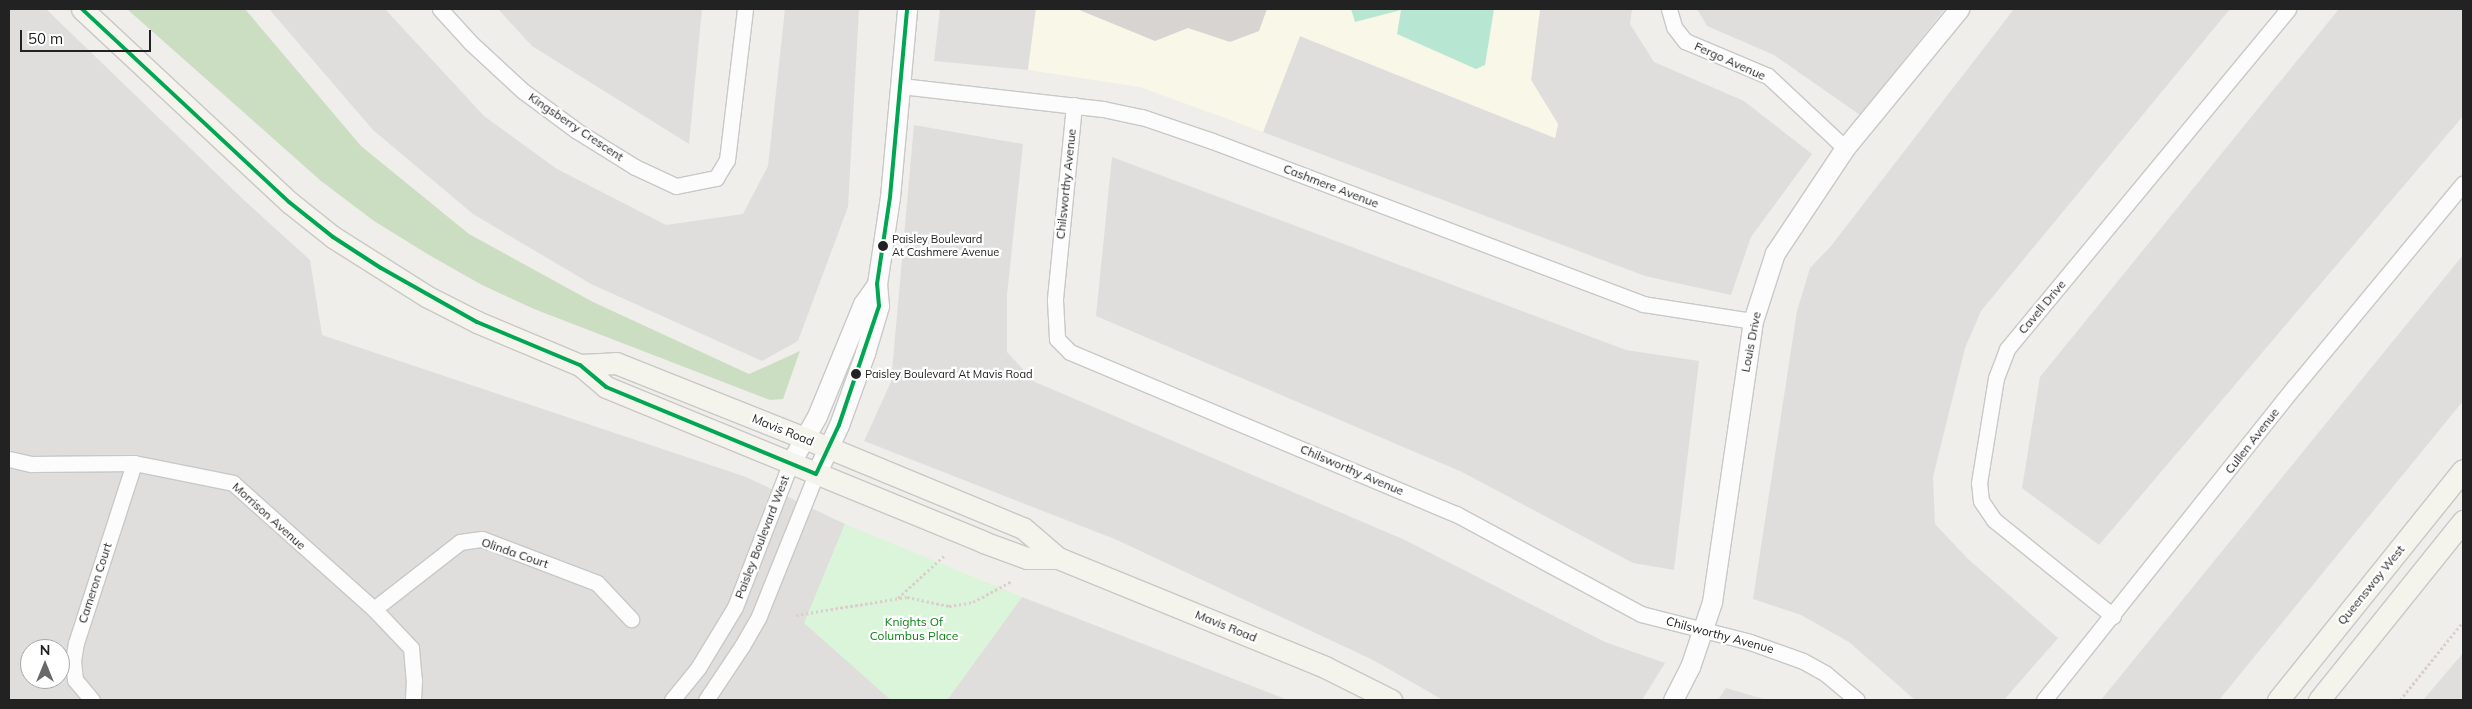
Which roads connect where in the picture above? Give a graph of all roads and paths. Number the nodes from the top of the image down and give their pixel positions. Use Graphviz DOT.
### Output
graph roads {
  1 [pos="82,9"];
  2 [pos="440,9"];
  3 [pos="745,9"];
  4 [pos="908,9"];
  5 [pos="1670,9"];
  6 [pos="1959,9"];
  7 [pos="2288,9"];
  8 [pos="901,86"];
  9 [pos="1074,105"];
  10 [pos="1844,148"];
  11 [pos="2463,184"];
  12 [pos="877,284"];
  13 [pos="1753,321"];
  14 [pos="580,365"];
  15 [pos="805,439"];
  16 [pos="827,447"];
  17 [pos="9,460"];
  18 [pos="791,462"];
  19 [pos="134,463"];
  20 [pos="2463,470"];
  21 [pos="816,474"];
  22 [pos="2463,520"];
  23 [pos="945,555"];
  24 [pos="1058,558"];
  25 [pos="1012,582"];
  26 [pos="898,598"];
  27 [pos="374,610"];
  28 [pos="796,615"];
  29 [pos="2113,616"];
  30 [pos="632,619"];
  31 [pos="2463,622"];
  32 [pos="1703,630"];
  33 [pos="92,700"];
  34 [pos="413,700"];
  35 [pos="672,700"];
  36 [pos="706,700"];
  37 [pos="1391,700"];
  38 [pos="1674,700"];
  39 [pos="1857,700"];
  40 [pos="2044,700"];
  41 [pos="2278,700"];
  42 [pos="2319,700"];
  43 [pos="2400,700"];
  1 -- 14 [label="main road, Mavis Road"];
  2 -- 3 [label="street, Kingsberry Crescent"];
  4 -- 8 [label="street, Paisley Boulevard West"];
  5 -- 10 [label="street, Fergo Avenue"];
  6 -- 10 [label="street, Louis Drive"];
  7 -- 29 [label="street, Cavell Drive"];
  8 -- 9 [label="street, Cashmere Avenue"];
  8 -- 12 [label="street, Paisley Boulevard West"];
  9 -- 13 [label="street, Cashmere Avenue"];
  9 -- 32 [label="street, Chilsworthy Avenue"];
  10 -- 13 [label="street, Louis Drive"];
  11 -- 29 [label="street, Cullen Avenue"];
  12 -- 15 [label="street, Paisley Boulevard West"];
  12 -- 16 [label="street, Paisley Boulevard West"];
  13 -- 32 [label="street, Louis Drive"];
  14 -- 15 [label="main road, Mavis Road"];
  14 -- 18 [label="main road, Mavis Road"];
  15 -- 16 [label="main road, Mavis Road"];
  15 -- 18 [label="street, Paisley Boulevard West"];
  16 -- 21 [label="street, Paisley Boulevard West"];
  16 -- 24 [label="main road, Mavis Road"];
  17 -- 19 [label="street, Morrison Avenue"];
  18 -- 21 [label="main road, Mavis Road"];
  18 -- 35 [label="street, Paisley Boulevard West"];
  19 -- 27 [label="street, Morrison Avenue"];
  19 -- 33 [label="street, Cameron Court"];
  20 -- 41 [label="main road, Queensway West"];
  21 -- 24 [label="main road, Mavis Road"];
  21 -- 36 [label="street, Paisley Boulevard West"];
  22 -- 42 [label="main road"];
  23 -- 26 [label="path"];
  24 -- 37 [label="main road, Mavis Road"];
  25 -- 26 [label="path"];
  26 -- 28 [label="path"];
  27 -- 30 [label="street, Olinda Court"];
  27 -- 34 [label="street, Morrison Avenue"];
  29 -- 40 [label="street, Cullen Avenue"];
  31 -- 43 [label="path"];
  32 -- 38 [label="street, Louis Drive"];
  32 -- 39 [label="street, Chilsworthy Avenue"];
}
